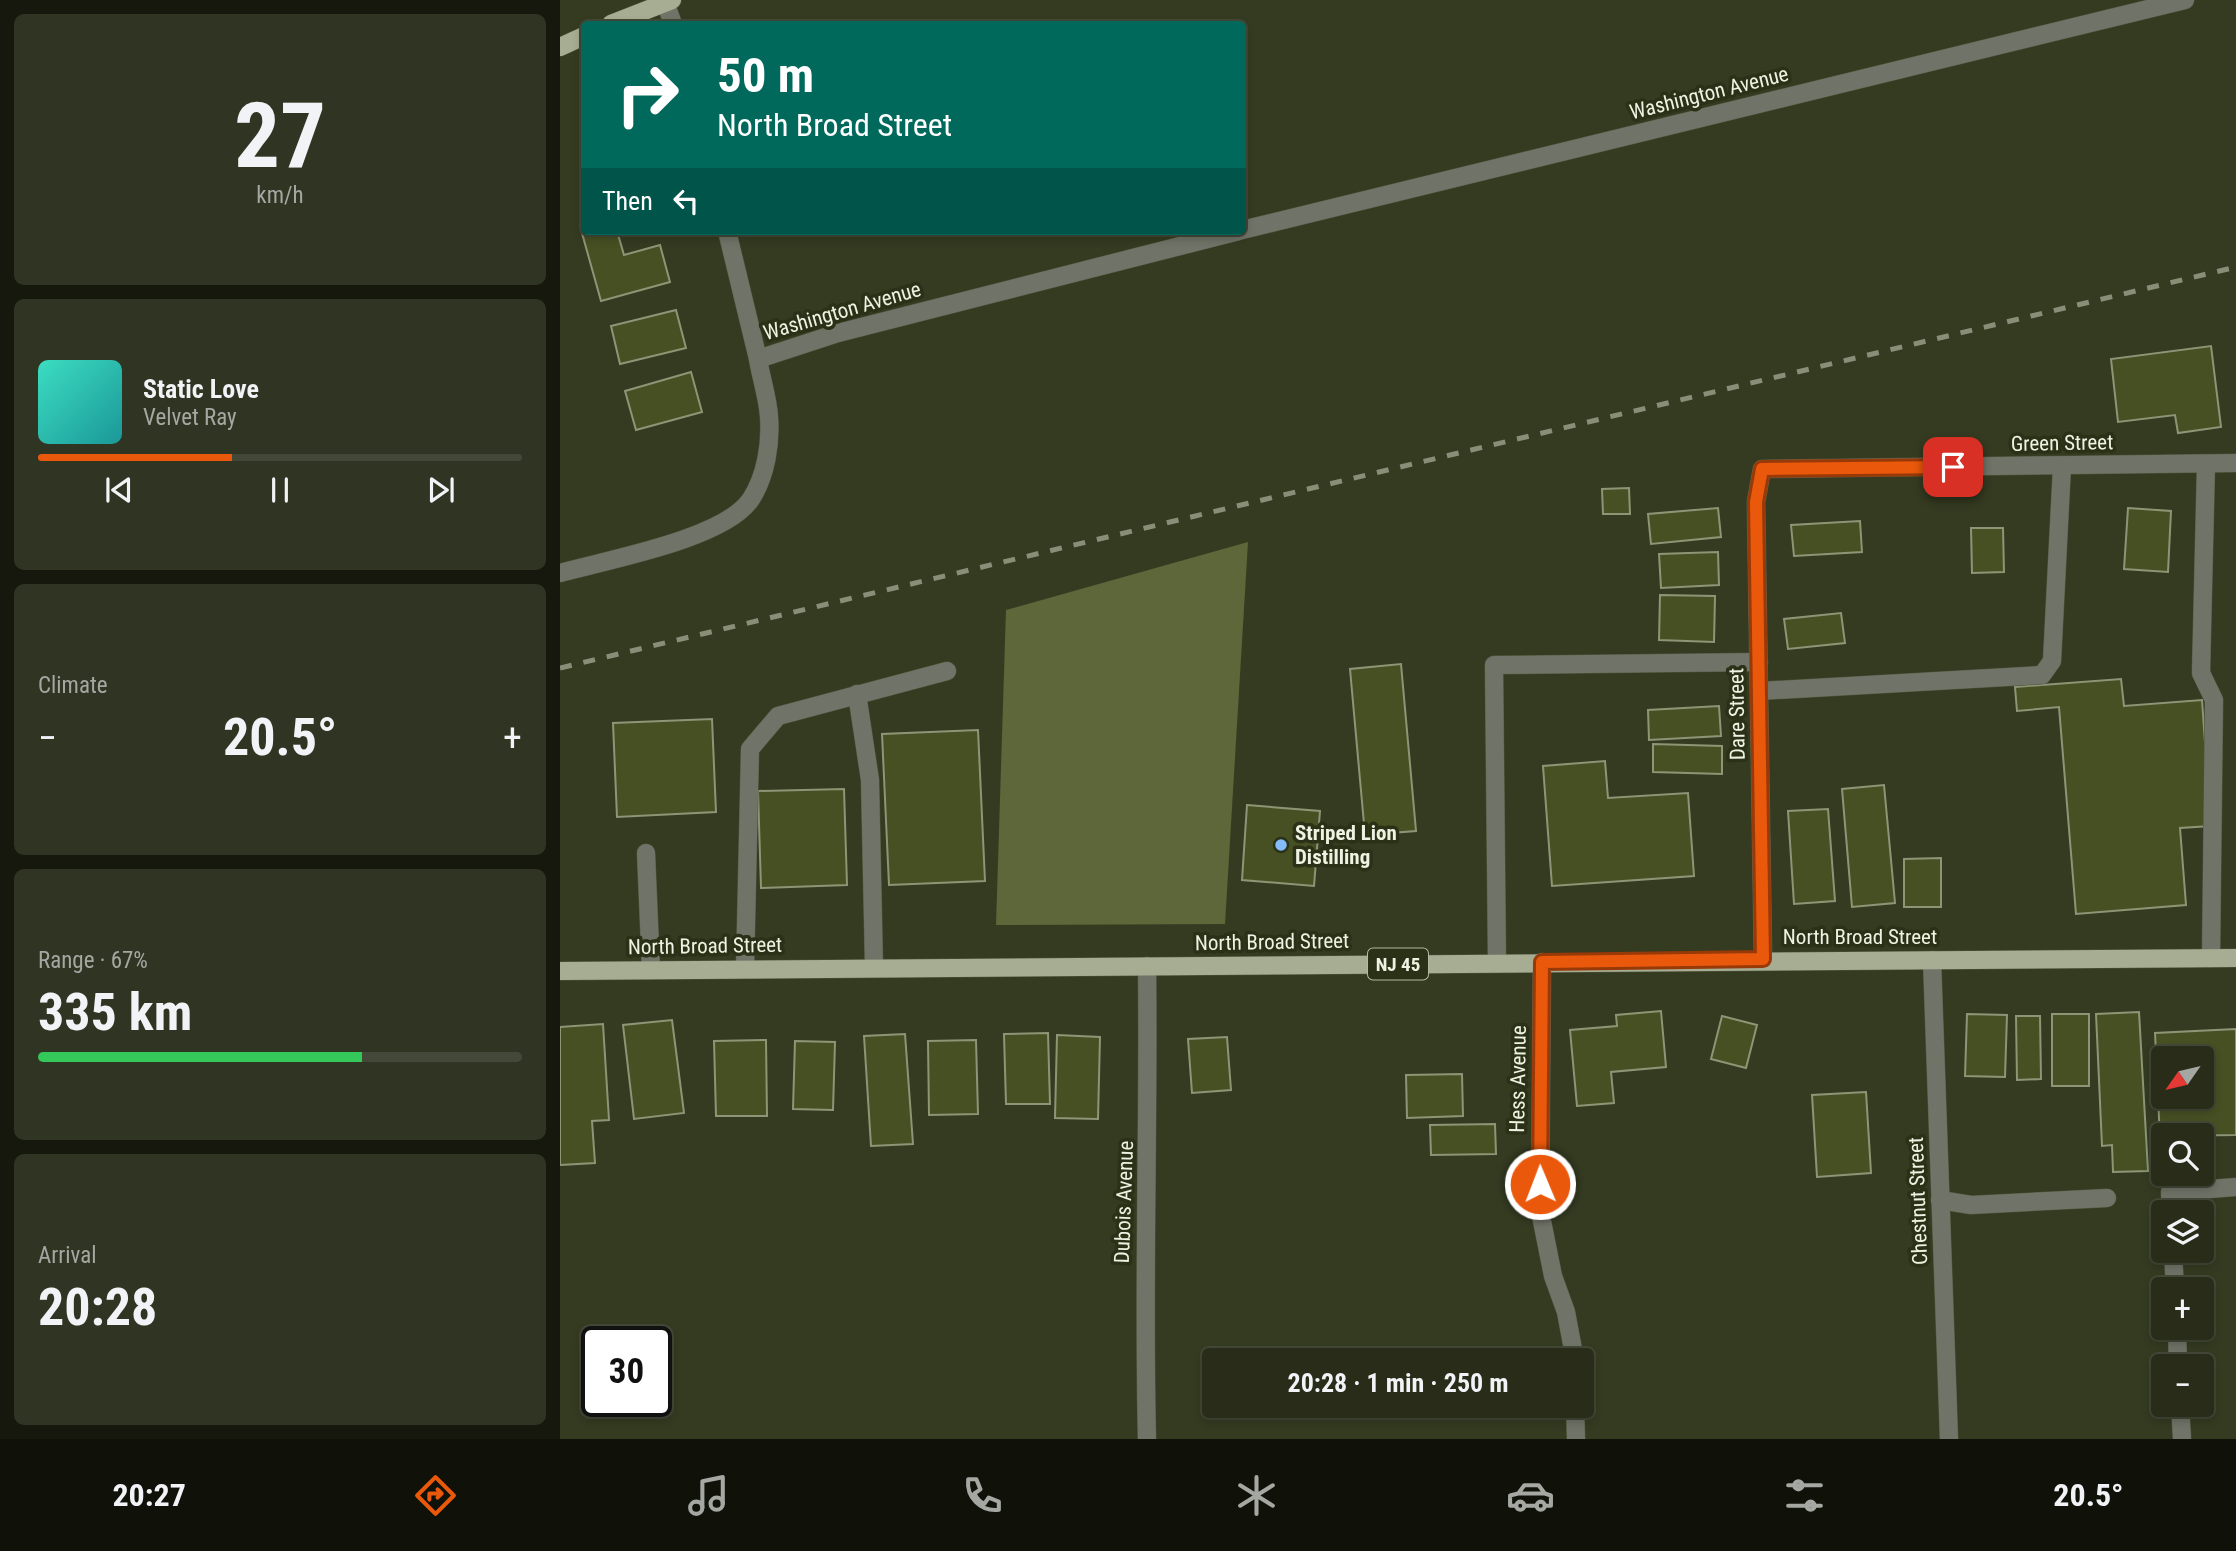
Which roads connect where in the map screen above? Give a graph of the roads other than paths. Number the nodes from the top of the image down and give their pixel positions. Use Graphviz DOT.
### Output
graph roads {
  1 [pos="2185,0"];
  2 [pos="668,1"];
  3 [pos="618,21"];
  4 [pos="672,21"];
  5 [pos="581,37"];
  6 [pos="560,47"];
  7 [pos="1246,230"];
  8 [pos="728,235"];
  9 [pos="1225,235"];
  10 [pos="758,359"];
  11 [pos="2236,463"];
  12 [pos="2206,464"];
  13 [pos="2062,466"];
  14 [pos="1762,469"];
  15 [pos="560,573"];
  16 [pos="1759,662"];
  17 [pos="947,671"];
  18 [pos="1759,691"];
  19 [pos="857,694"];
  20 [pos="646,853"];
  21 [pos="2211,958"];
  22 [pos="2236,958"];
  23 [pos="1763,959"];
  24 [pos="1932,960"];
  25 [pos="1497,962"];
  26 [pos="1542,962"];
  27 [pos="873,967"];
  28 [pos="1147,967"];
  29 [pos="746,969"];
  30 [pos="651,970"];
  31 [pos="560,971"];
  32 [pos="2236,1187"];
  33 [pos="2108,1198"];
  34 [pos="1940,1199"];
  35 [pos="2170,1200"];
  36 [pos="1573,1348"];
  37 [pos="2181,1417"];
  38 [pos="1575,1418"];
  39 [pos="1146,1439"];
  40 [pos="1576,1439"];
  41 [pos="1949,1439"];
  42 [pos="2182,1439"];
  1 -- 7 [label="street, Washington Avenue"];
  2 -- 3 [label="main road"];
  2 -- 4 [label="street"];
  5 -- 6 [label="main road"];
  8 -- 10 [label="street"];
  9 -- 10 [label="street, Washington Avenue"];
  10 -- 15 [label="street, Washington Avenue"];
  11 -- 12 [label="street, Green Street"];
  12 -- 13 [label="street, Green Street"];
  12 -- 21 [label="street"];
  13 -- 14 [label="street, Green Street"];
  13 -- 18 [label="street"];
  14 -- 16 [label="street, Dare Street"];
  16 -- 18 [label="street, Dare Street"];
  16 -- 25 [label="street"];
  17 -- 19 [label="street"];
  18 -- 23 [label="street, Dare Street"];
  19 -- 27 [label="street"];
  19 -- 29 [label="street"];
  20 -- 30 [label="street"];
  21 -- 22 [label="main road, North Broad Street / NJ 45"];
  21 -- 24 [label="main road, North Broad Street / NJ 45"];
  23 -- 24 [label="main road, North Broad Street / NJ 45"];
  23 -- 26 [label="main road, North Broad Street / NJ 45"];
  24 -- 34 [label="street, Chestnut Street"];
  25 -- 26 [label="main road, North Broad Street / NJ 45"];
  25 -- 28 [label="main road, North Broad Street / NJ 45"];
  26 -- 36 [label="street, Hess Avenue"];
  27 -- 28 [label="main road, North Broad Street / NJ 45"];
  27 -- 29 [label="main road, North Broad Street / NJ 45"];
  28 -- 39 [label="street, Dubois Avenue"];
  29 -- 30 [label="main road, North Broad Street / NJ 45"];
  30 -- 31 [label="main road, North Broad Street / NJ 45"];
  32 -- 35 [label="street"];
  33 -- 34 [label="street"];
  34 -- 41 [label="street, Chestnut Street"];
  37 -- 42 [label="street"];
  38 -- 40 [label="street"];
}
